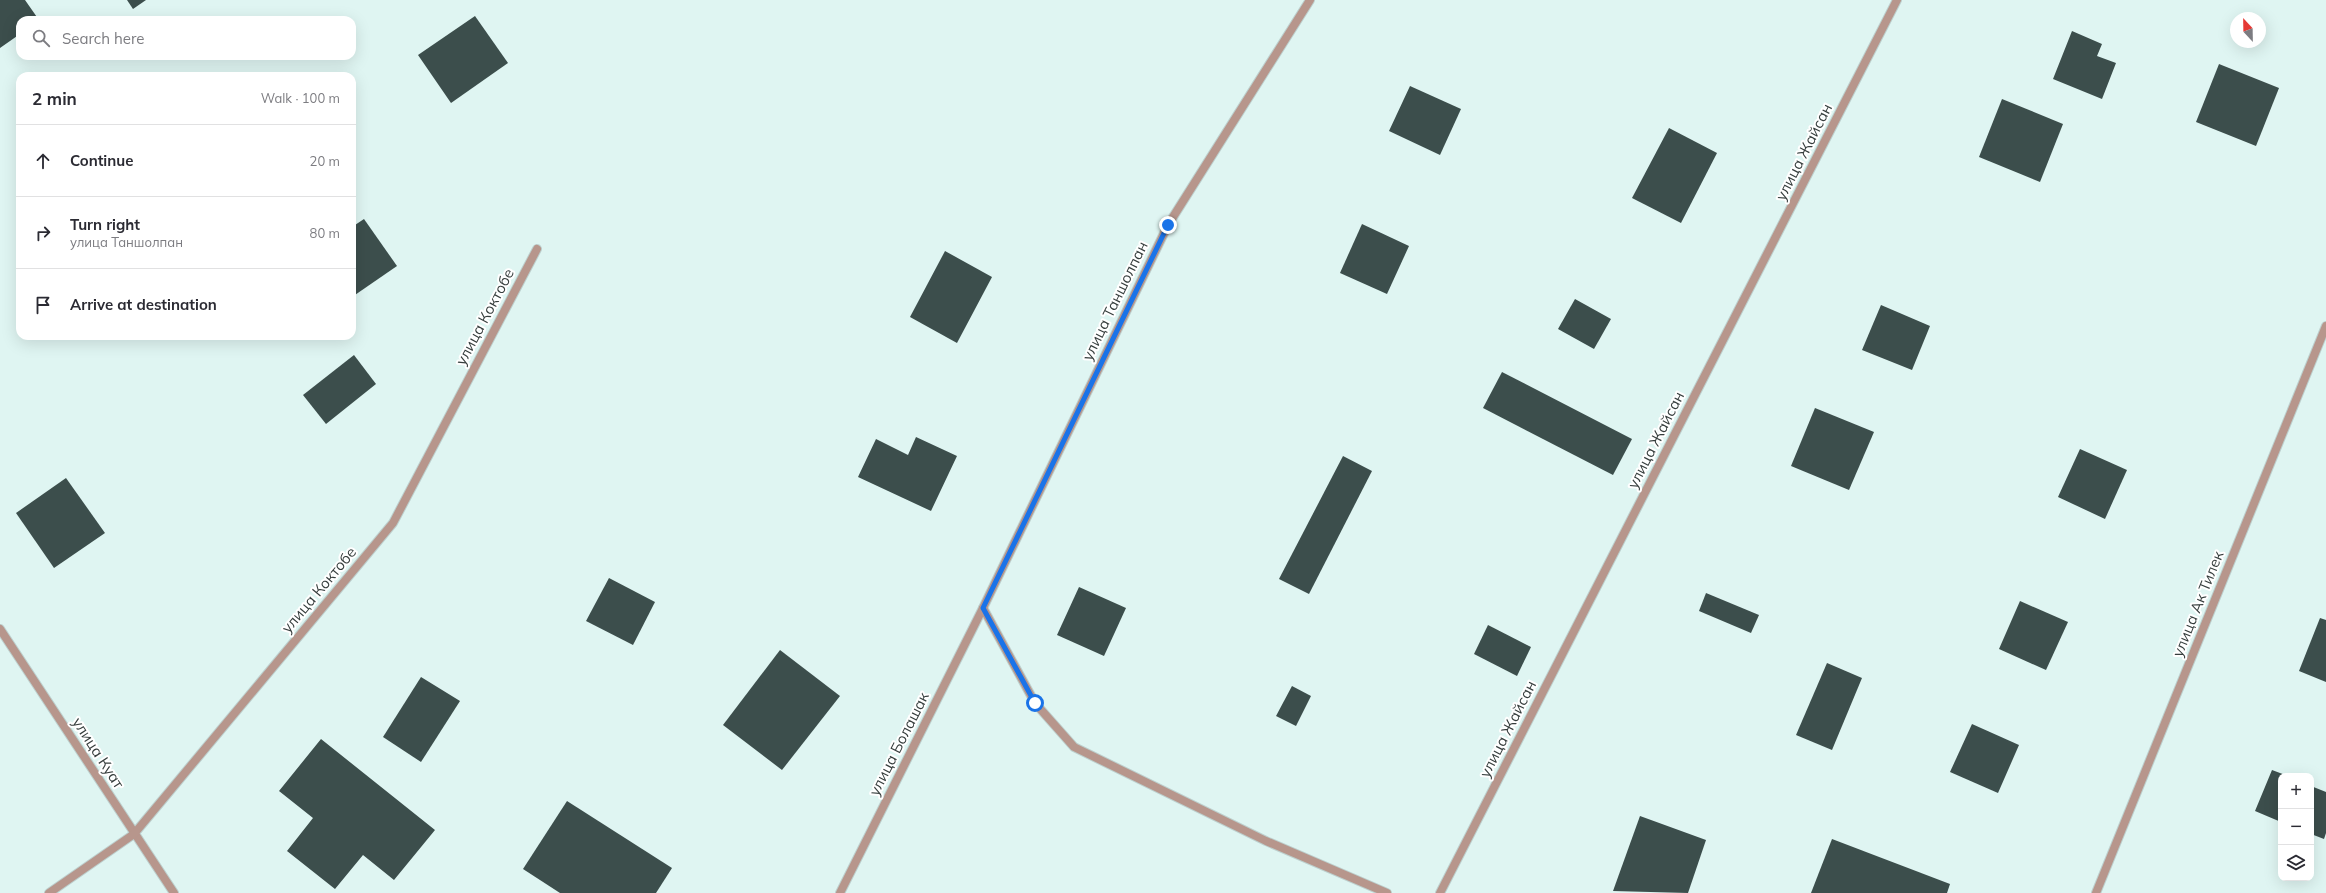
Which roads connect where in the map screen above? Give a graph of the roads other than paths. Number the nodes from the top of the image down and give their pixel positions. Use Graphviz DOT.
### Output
graph roads {
  1 [pos="1310,0"];
  2 [pos="1897,0"];
  3 [pos="537,249"];
  4 [pos="2326,326"];
  5 [pos="983,608"];
  6 [pos="0,629"];
  7 [pos="134,834"];
  8 [pos="49,893"];
  9 [pos="174,893"];
  10 [pos="840,893"];
  11 [pos="1387,893"];
  12 [pos="1440,893"];
  13 [pos="2096,893"];
  1 -- 5 [label="street, улица Таншолпан"];
  2 -- 12 [label="street, улица Жайсан"];
  3 -- 7 [label="street, улица Коктобе"];
  4 -- 13 [label="street, улица Ак Тилек"];
  5 -- 10 [label="street, улица Болашак"];
  5 -- 11 [label="street"];
  6 -- 7 [label="street, улица Куат"];
  7 -- 8 [label="street, улица Коктобе"];
  7 -- 9 [label="street, улица Куат"];
}
